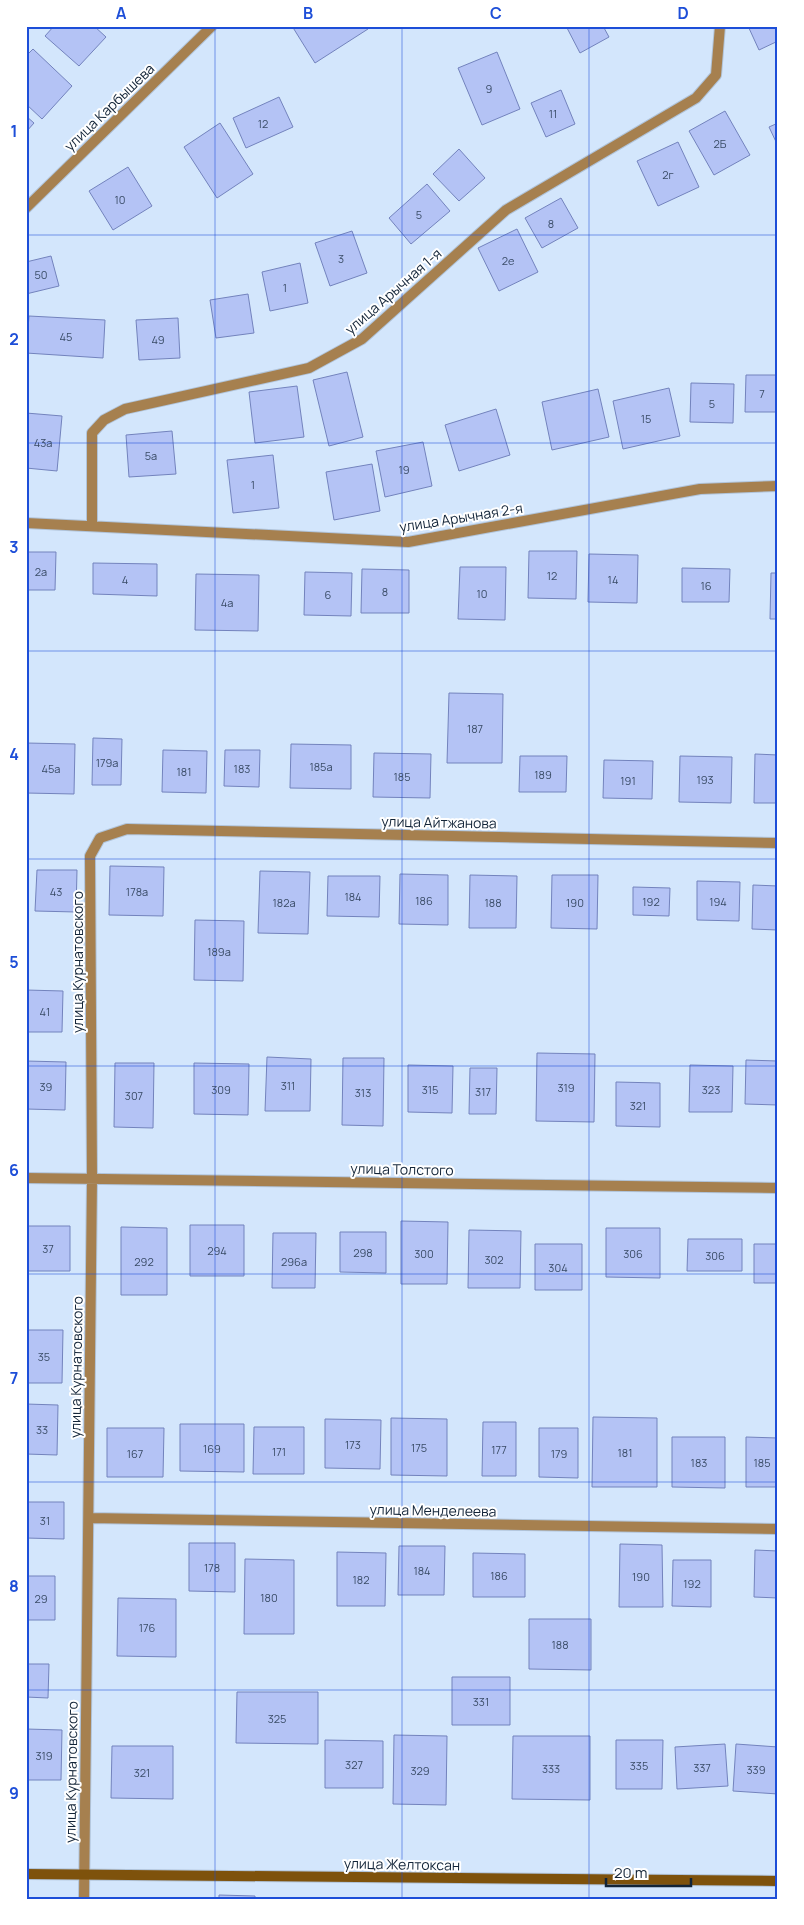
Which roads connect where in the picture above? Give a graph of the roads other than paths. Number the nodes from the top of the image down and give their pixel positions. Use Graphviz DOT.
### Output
graph roads {
  1 [pos="212,26"];
  2 [pos="720,26"];
  3 [pos="26,208"];
  4 [pos="778,486"];
  5 [pos="26,523"];
  6 [pos="92,526"];
  7 [pos="100,838"];
  8 [pos="778,843"];
  9 [pos="26,1178"];
  10 [pos="92,1178"];
  11 [pos="778,1188"];
  12 [pos="88,1518"];
  13 [pos="778,1529"];
  14 [pos="26,1874"];
  15 [pos="84,1874"];
  16 [pos="778,1881"];
  17 [pos="84,1899"];
  1 -- 3 [label="street, улица Карбышева"];
  2 -- 6 [label="street, улица Арычная 1-я"];
  4 -- 6 [label="street, улица Арычная 2-я"];
  5 -- 6 [label="street, улица Арычная 2-я"];
  7 -- 8 [label="street, улица Айтжанова"];
  7 -- 10 [label="street, улица Курнатовского"];
  9 -- 10 [label="street, улица Толстого"];
  10 -- 11 [label="street, улица Толстого"];
  10 -- 12 [label="street, улица Курнатовского"];
  12 -- 13 [label="street, улица Менделеева"];
  12 -- 15 [label="street, улица Курнатовского"];
  14 -- 15 [label="main road, улица Желтоксан"];
  15 -- 16 [label="main road, улица Желтоксан"];
  15 -- 17 [label="street, улица Курнатовского"];
}
